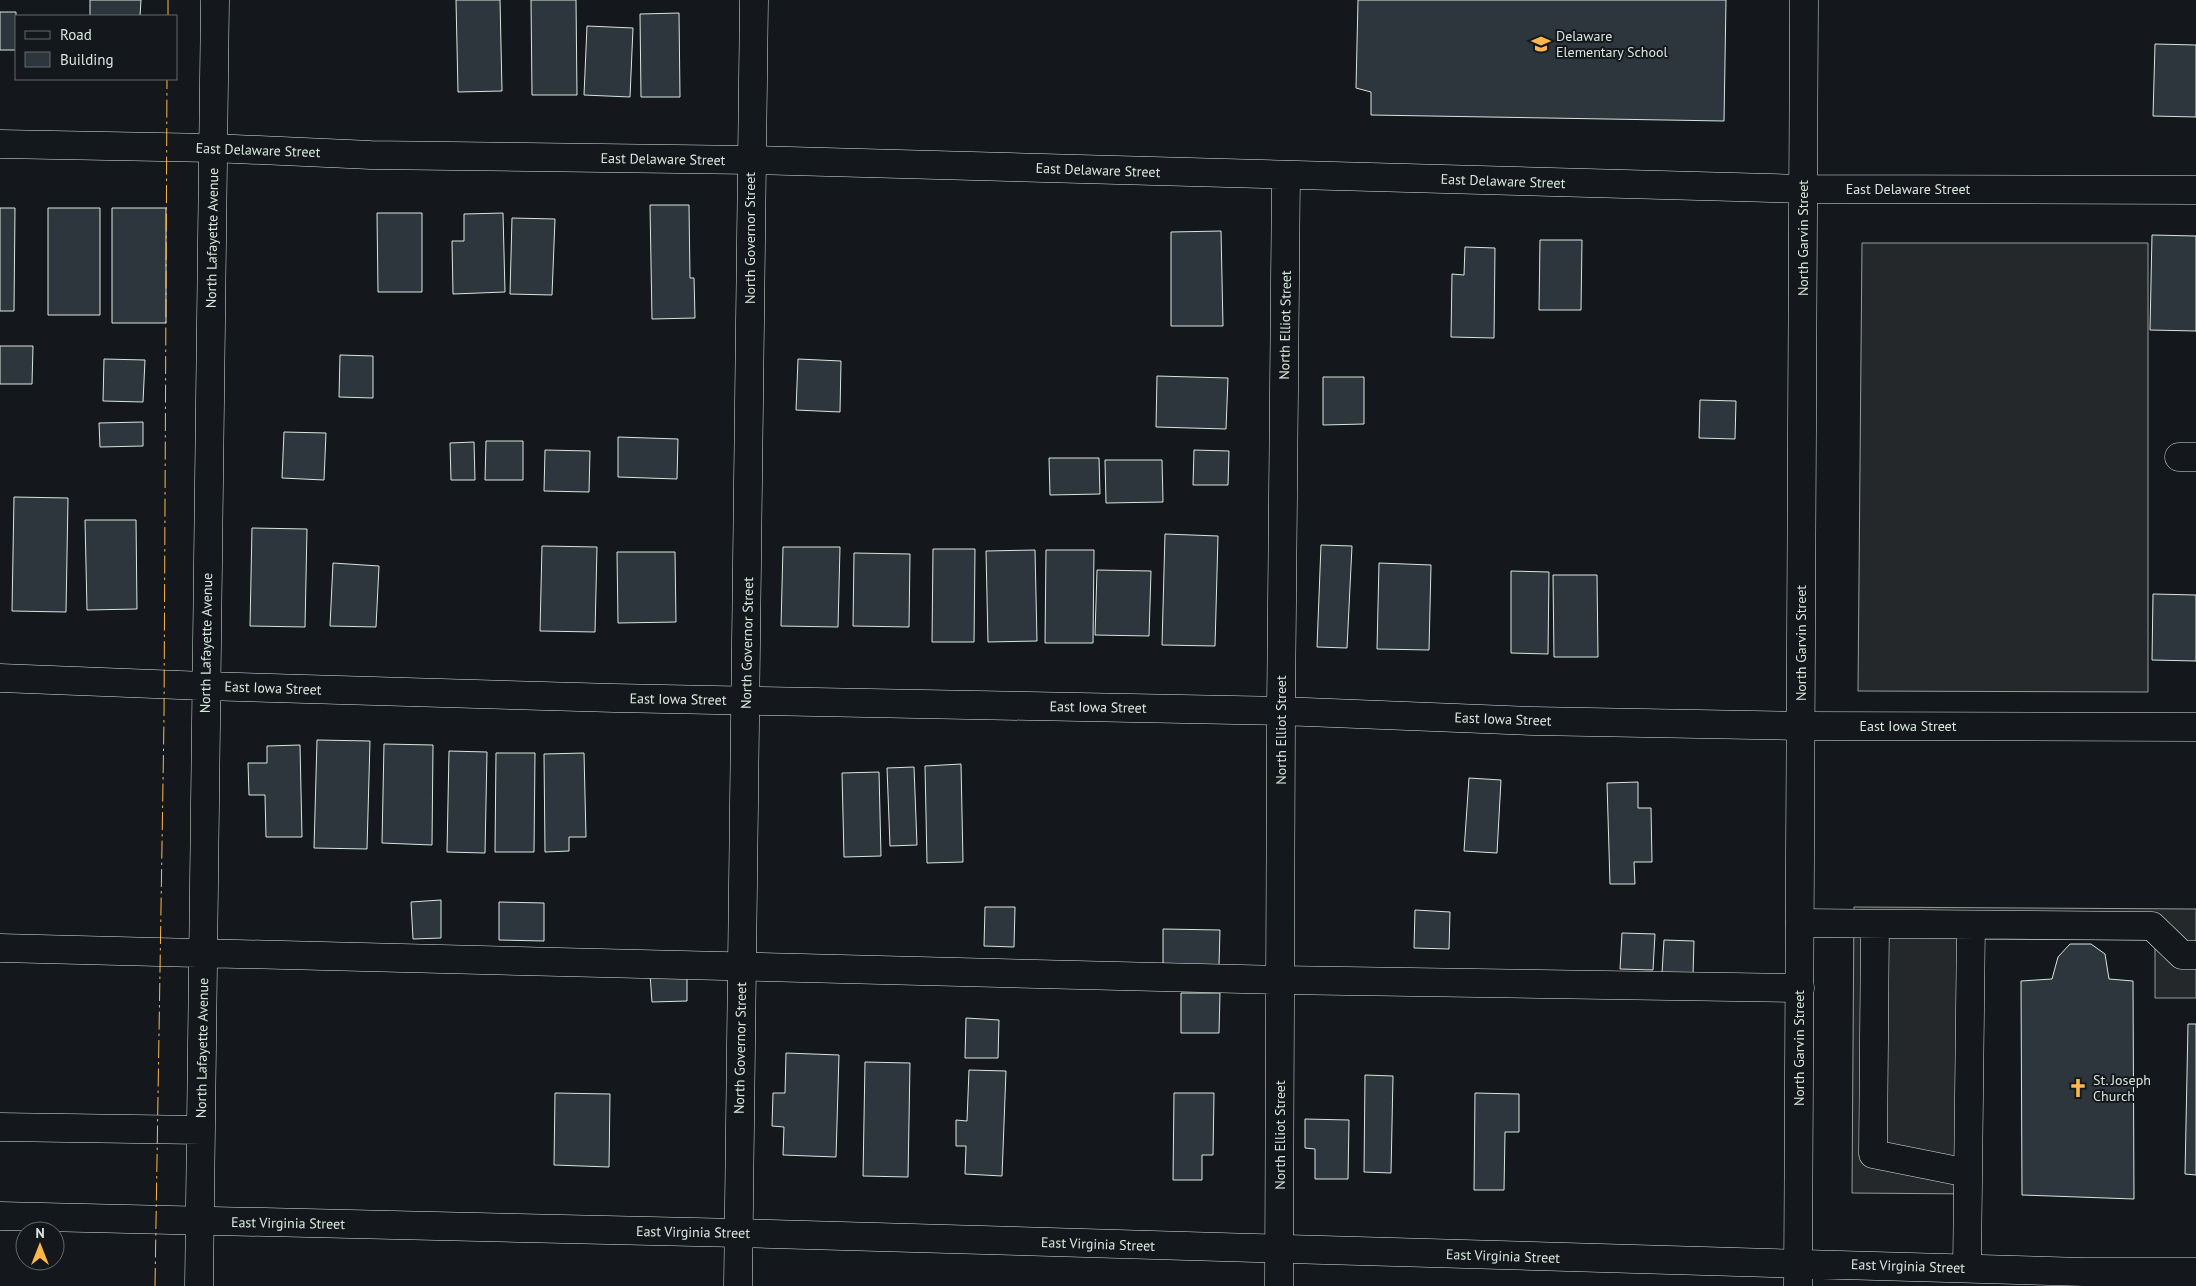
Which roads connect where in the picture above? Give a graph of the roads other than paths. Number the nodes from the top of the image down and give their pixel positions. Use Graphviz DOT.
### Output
graph roads {
  1 [pos="215,0"];
  2 [pos="754,0"];
  3 [pos="1804,0"];
  4 [pos="0,144"];
  5 [pos="213,148"];
  6 [pos="751,160"];
  7 [pos="1286,175"];
  8 [pos="1803,188"];
  9 [pos="2196,190"];
  10 [pos="0,678"];
  11 [pos="205,686"];
  12 [pos="747,700"];
  13 [pos="1281,710"];
  14 [pos="1801,726"];
  15 [pos="2196,727"];
  16 [pos="1800,924"];
  17 [pos="1875,924"];
  18 [pos="1970,925"];
  19 [pos="0,948"];
  20 [pos="203,954"];
  21 [pos="2196,955"];
  22 [pos="741,966"];
  23 [pos="1280,980"];
  24 [pos="1800,988"];
  25 [pos="0,1127"];
  26 [pos="201,1130"];
  27 [pos="1968,1173"];
  28 [pos="0,1216"];
  29 [pos="200,1221"];
  30 [pos="738,1233"];
  31 [pos="1280,1250"];
  32 [pos="1967,1268"];
  33 [pos="2196,1272"];
  34 [pos="1798,1275"];
  35 [pos="199,1286"];
  36 [pos="738,1286"];
  37 [pos="1279,1286"];
  1 -- 5 [label="street, North Lafayette Avenue"];
  2 -- 6 [label="street, North Governor Street"];
  3 -- 8 [label="street, North Garvin Street"];
  4 -- 5 [label="street, East Delaware Street"];
  5 -- 6 [label="street, East Delaware Street"];
  5 -- 11 [label="street, North Lafayette Avenue"];
  6 -- 7 [label="street, East Delaware Street"];
  6 -- 12 [label="street, North Governor Street"];
  7 -- 8 [label="street, East Delaware Street"];
  7 -- 13 [label="street, North Elliot Street"];
  8 -- 9 [label="street, East Delaware Street"];
  8 -- 14 [label="street, North Garvin Street"];
  10 -- 11 [label="street, East Iowa Street"];
  11 -- 12 [label="street, East Iowa Street"];
  11 -- 20 [label="street, North Lafayette Avenue"];
  12 -- 13 [label="street, East Iowa Street"];
  12 -- 22 [label="street, North Governor Street"];
  13 -- 14 [label="street, East Iowa Street"];
  13 -- 23 [label="street, North Elliot Street"];
  14 -- 15 [label="street, East Iowa Street"];
  14 -- 16 [label="street, North Garvin Street"];
  16 -- 17 [label="street"];
  16 -- 24 [label="street, North Garvin Street"];
  17 -- 18 [label="street"];
  17 -- 27 [label="street"];
  18 -- 21 [label="street"];
  18 -- 27 [label="street"];
  19 -- 20 [label="street"];
  20 -- 22 [label="street"];
  20 -- 26 [label="street, North Lafayette Avenue"];
  22 -- 23 [label="street"];
  22 -- 30 [label="street, North Governor Street"];
  23 -- 24 [label="street"];
  23 -- 31 [label="street, North Elliot Street"];
  24 -- 34 [label="street, North Garvin Street"];
  25 -- 26 [label="street"];
  26 -- 29 [label="street, North Lafayette Avenue"];
  27 -- 32 [label="street"];
  28 -- 29 [label="street, East Virginia Street"];
  29 -- 30 [label="street, East Virginia Street"];
  29 -- 35 [label="street, North Lafayette Avenue"];
  30 -- 31 [label="street, East Virginia Street"];
  30 -- 36 [label="street, North Governor Street"];
  31 -- 34 [label="street, East Virginia Street"];
  31 -- 37 [label="street, North Elliot Street"];
  32 -- 33 [label="street, East Virginia Street"];
  32 -- 34 [label="street, East Virginia Street"];
}
